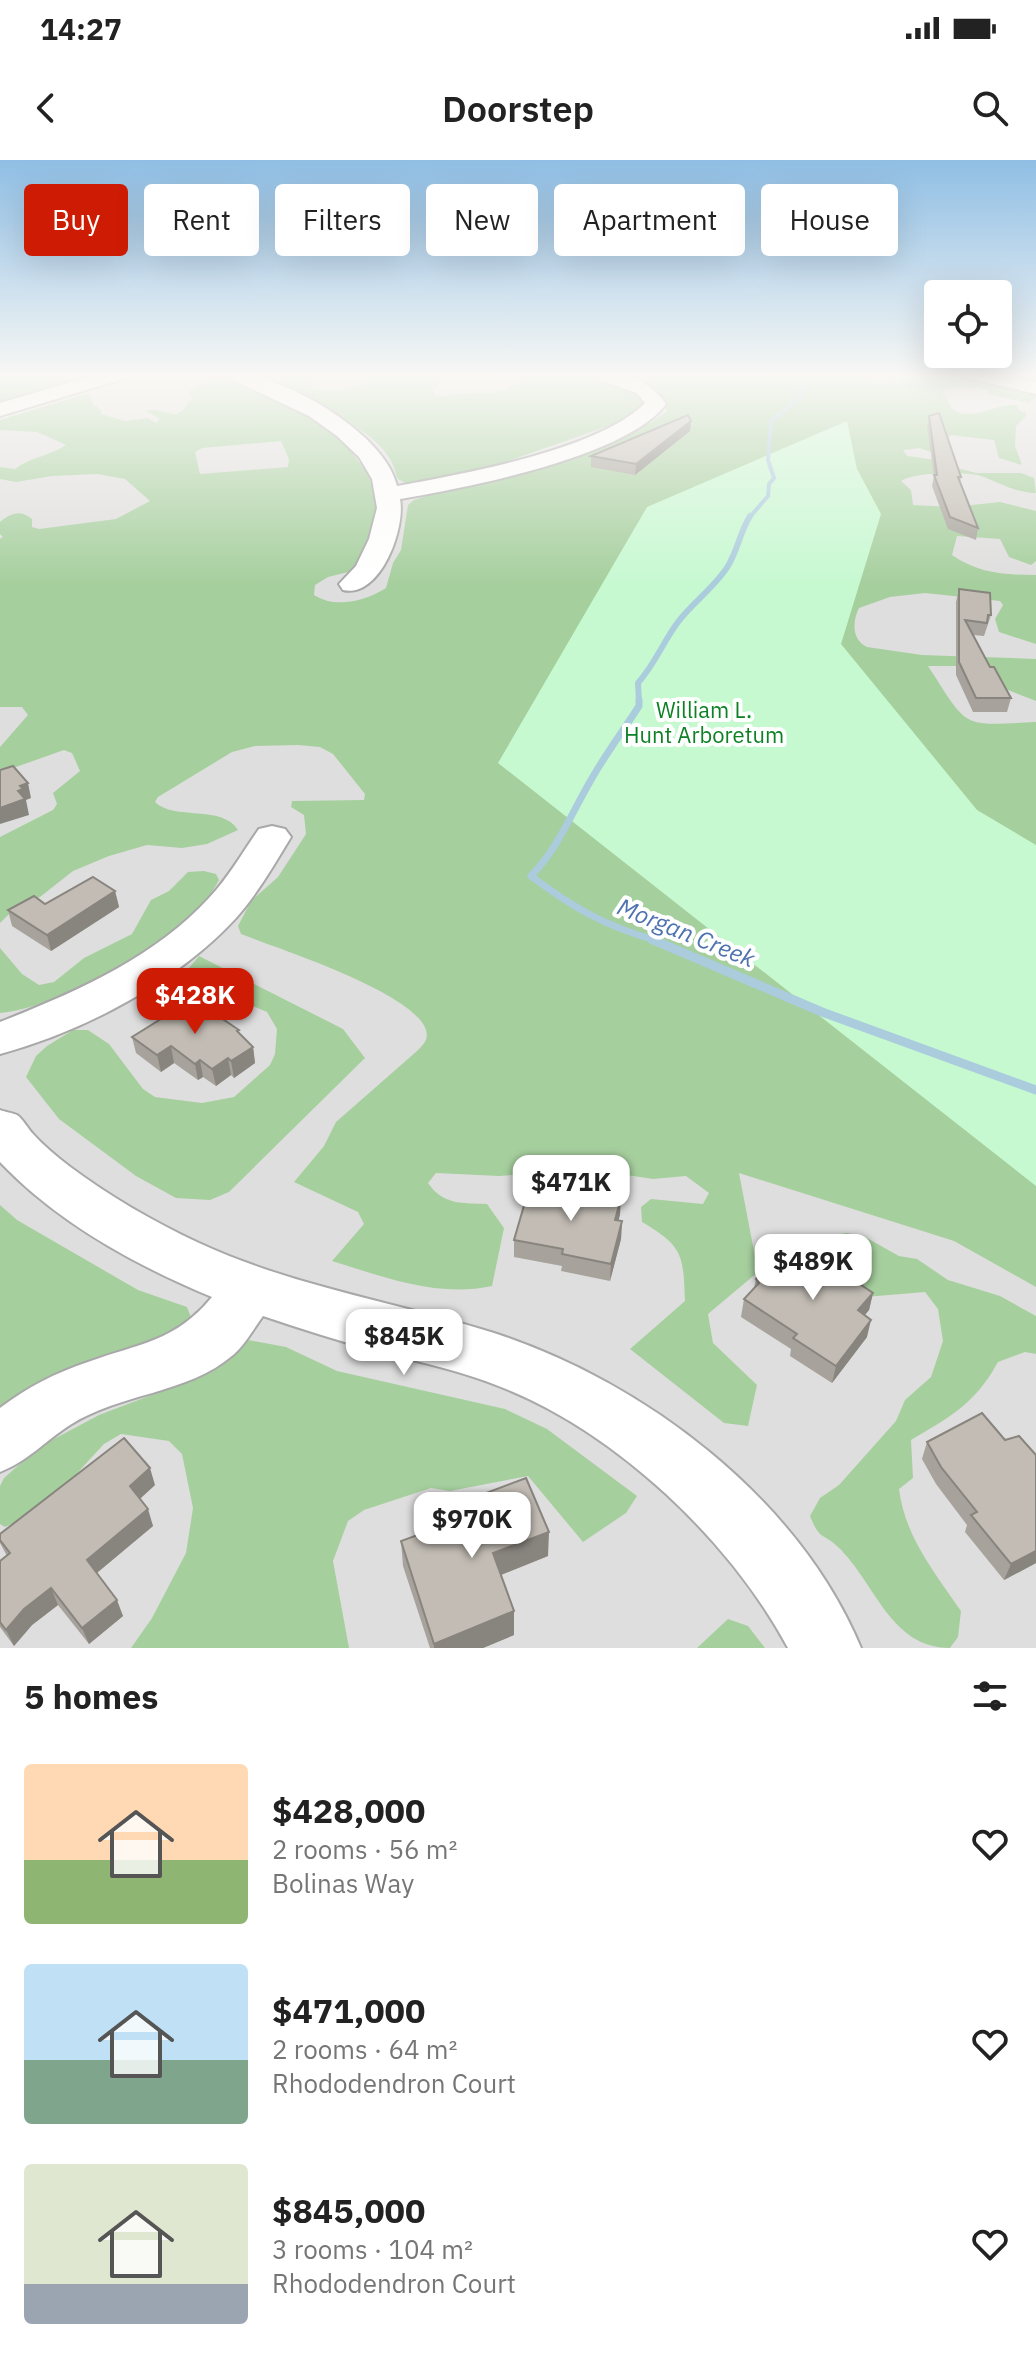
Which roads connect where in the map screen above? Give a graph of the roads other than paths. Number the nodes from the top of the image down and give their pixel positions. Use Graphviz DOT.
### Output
graph roads {
  1 [pos="358,443"];
  2 [pos="585,443"];
  3 [pos="389,494"];
  4 [pos="353,584"];
  5 [pos="272,837"];
  6 [pos="0,1039"];
  7 [pos="0,1128"];
  8 [pos="252,1288"];
  9 [pos="0,1444"];
  10 [pos="826,1648"];
  1 -- 3 [label="street"];
  2 -- 3 [label="street"];
  3 -- 4 [label="street"];
  5 -- 6 [label="street"];
  7 -- 8 [label="street"];
  8 -- 9 [label="street"];
  8 -- 10 [label="street"];
}
